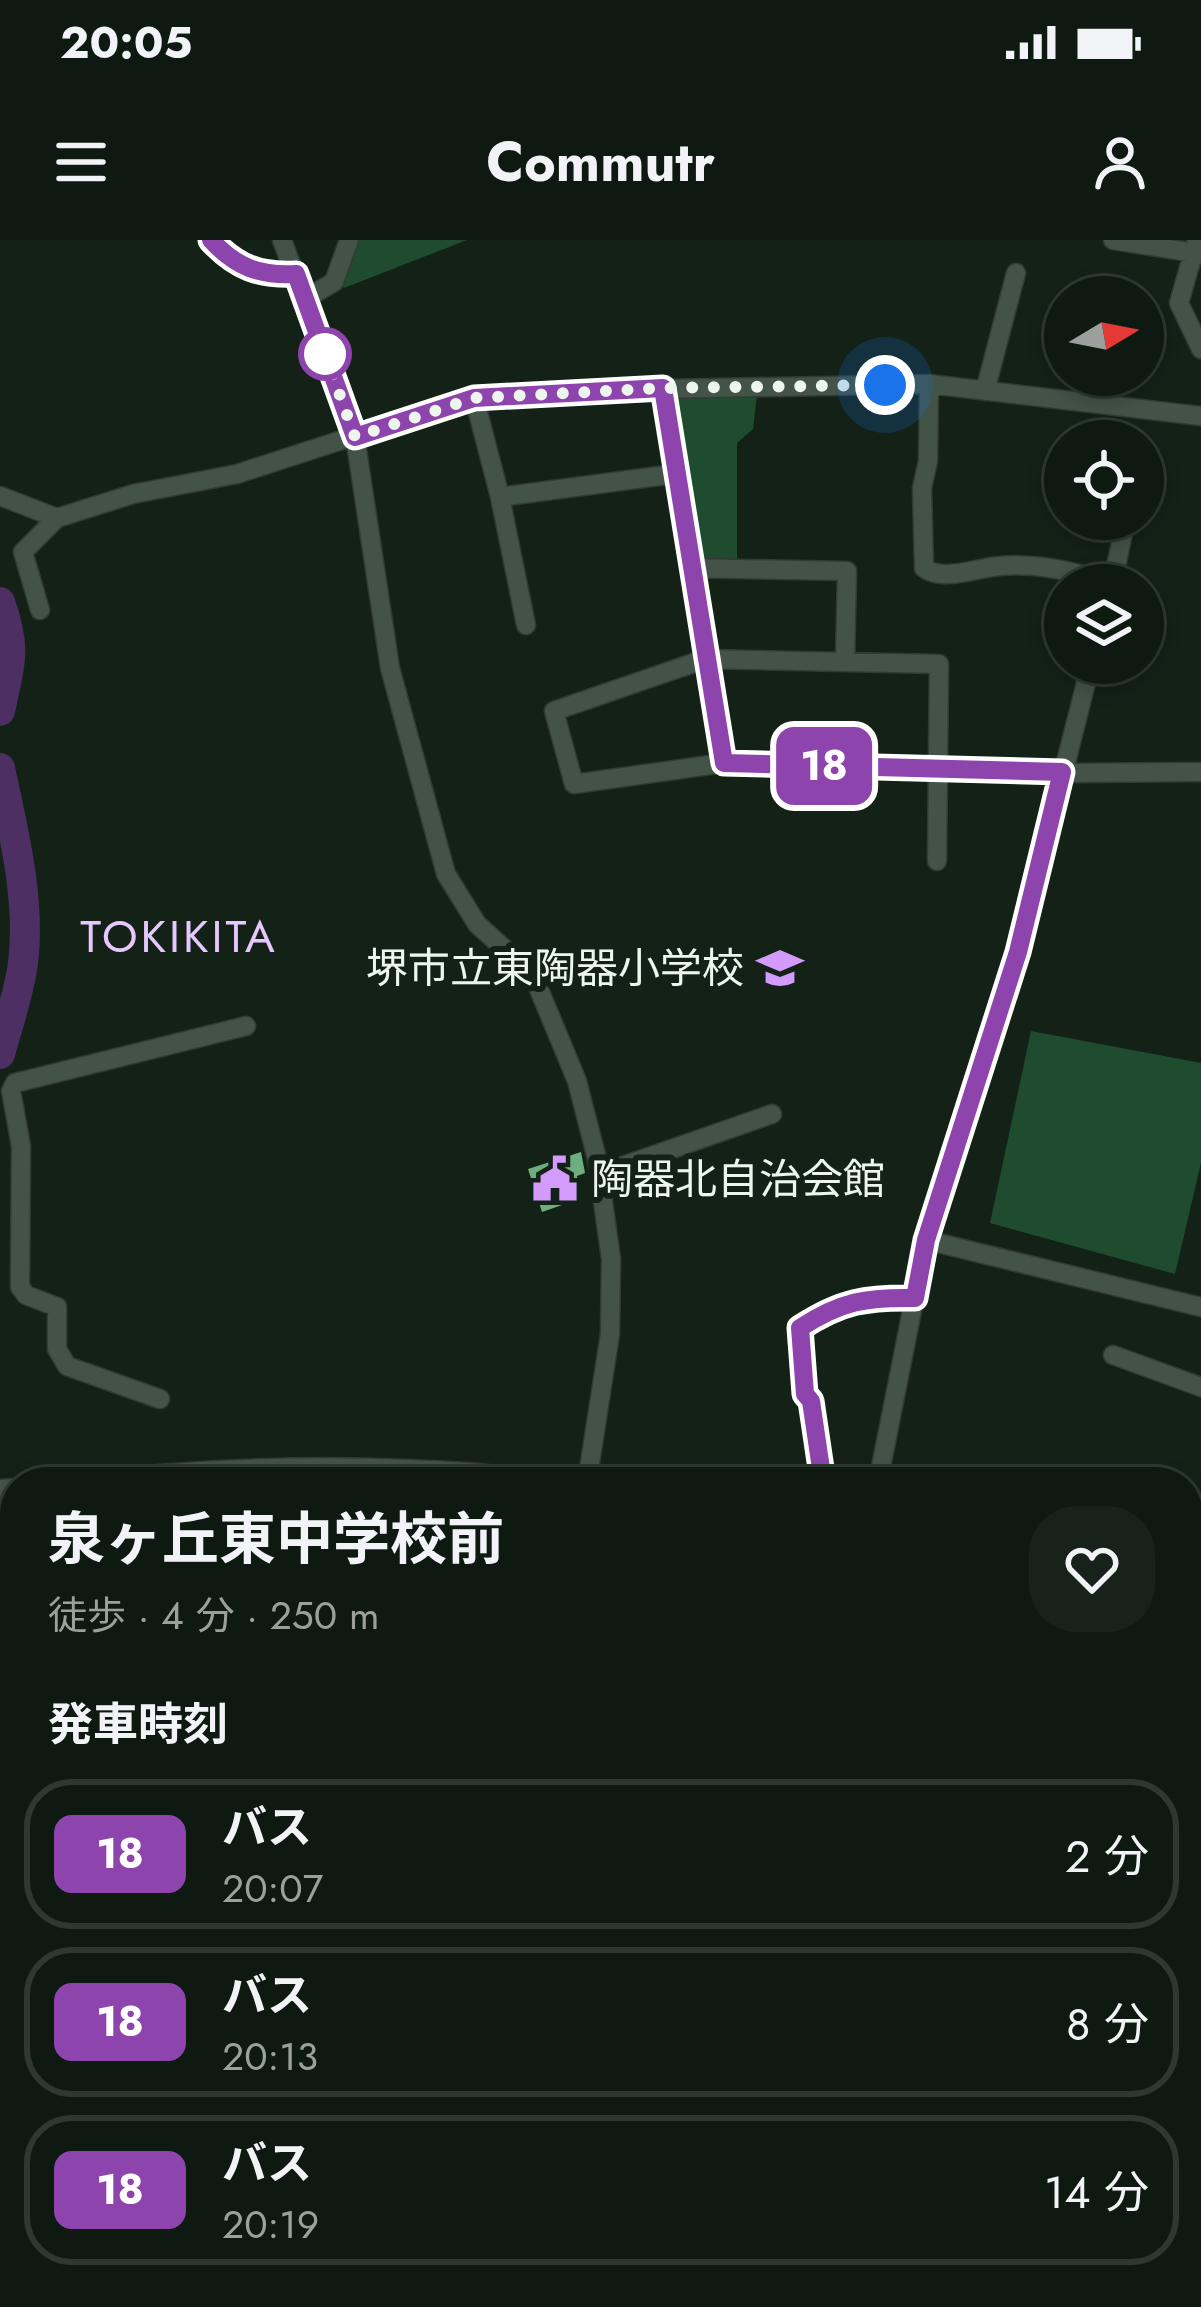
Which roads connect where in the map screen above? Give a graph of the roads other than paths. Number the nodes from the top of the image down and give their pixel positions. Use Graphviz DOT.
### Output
graph roads {
  1 [pos="211,240"];
  2 [pos="283,240"];
  3 [pos="349,240"];
  4 [pos="1113,240"];
  5 [pos="1197,250"];
  6 [pos="1016,273"];
  7 [pos="296,274"];
  8 [pos="305,298"];
  9 [pos="1201,350"];
  10 [pos="929,384"];
  11 [pos="663,388"];
  12 [pos="985,391"];
  13 [pos="474,398"];
  14 [pos="1201,416"];
  15 [pos="355,437"];
  16 [pos="674,474"];
  17 [pos="0,496"];
  18 [pos="500,497"];
  19 [pos="57,518"];
  20 [pos="1044,565"];
  21 [pos="690,568"];
  22 [pos="40,610"];
  23 [pos="526,625"];
  24 [pos="705,659"];
  25 [pos="845,662"];
  26 [pos="1085,684"];
  27 [pos="724,763"];
  28 [pos="939,769"];
  29 [pos="1062,772"];
  30 [pos="1201,772"];
  31 [pos="937,861"];
  32 [pos="246,1026"];
  33 [pos="772,1114"];
  34 [pos="600,1174"];
  35 [pos="9,1235"];
  36 [pos="926,1240"];
  37 [pos="915,1298"];
  38 [pos="1201,1307"];
  39 [pos="1113,1354"];
  40 [pos="1201,1387"];
  41 [pos="160,1399"];
  42 [pos="324,1467"];
  43 [pos="362,1467"];
  44 [pos="589,1467"];
  45 [pos="821,1467"];
  46 [pos="881,1467"];
  1 -- 7 [label="street"];
  2 -- 7 [label="street"];
  3 -- 8 [label="street"];
  4 -- 5 [label="street"];
  5 -- 9 [label="street"];
  6 -- 12 [label="street"];
  7 -- 8 [label="street"];
  8 -- 15 [label="street"];
  10 -- 11 [label="street"];
  10 -- 12 [label="street"];
  10 -- 20 [label="street"];
  11 -- 13 [label="street"];
  11 -- 16 [label="street"];
  12 -- 14 [label="street"];
  13 -- 15 [label="street"];
  13 -- 18 [label="street"];
  15 -- 19 [label="street"];
  15 -- 34 [label="street"];
  16 -- 18 [label="street"];
  16 -- 21 [label="street"];
  17 -- 19 [label="street"];
  18 -- 23 [label="street"];
  19 -- 22 [label="street"];
  21 -- 24 [label="street"];
  21 -- 25 [label="street"];
  24 -- 25 [label="street"];
  24 -- 27 [label="street"];
  24 -- 27 [label="street"];
  25 -- 28 [label="street"];
  26 -- 29 [label="street"];
  27 -- 28 [label="street"];
  28 -- 29 [label="street"];
  28 -- 31 [label="street"];
  29 -- 30 [label="street"];
  29 -- 36 [label="street"];
  32 -- 35 [label="street"];
  33 -- 34 [label="street"];
  34 -- 44 [label="street"];
  35 -- 41 [label="street"];
  36 -- 37 [label="street"];
  36 -- 38 [label="street"];
  37 -- 45 [label="street"];
  37 -- 46 [label="street"];
  39 -- 40 [label="street"];
  42 -- 43 [label="street"];
}
